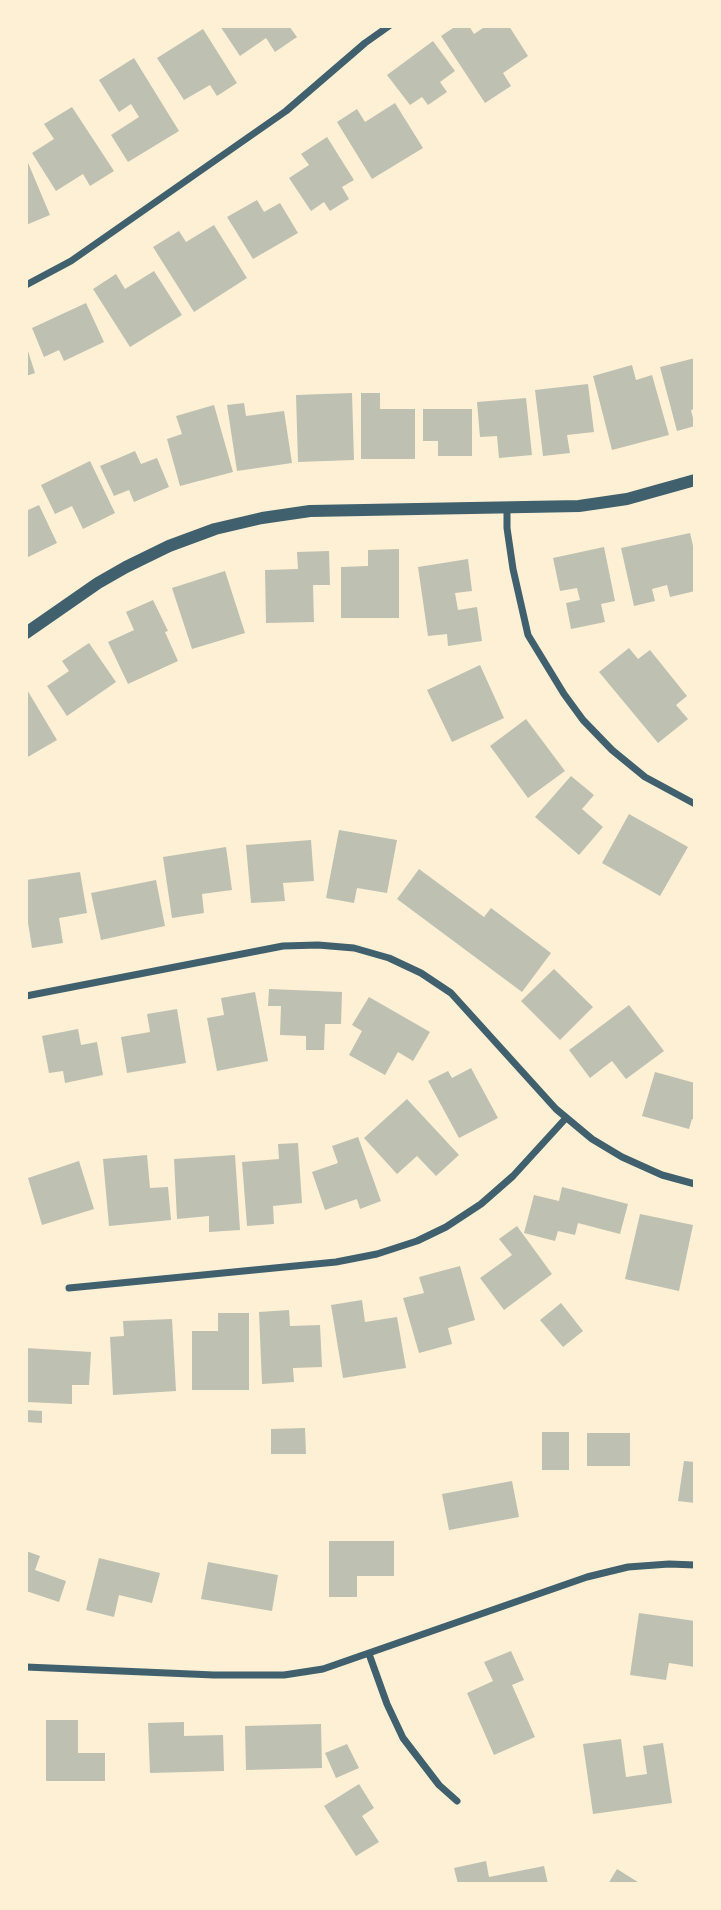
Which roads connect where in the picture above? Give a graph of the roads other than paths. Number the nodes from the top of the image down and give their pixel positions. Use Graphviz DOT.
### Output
graph roads {
  1 [pos="389,26"];
  2 [pos="26,285"];
  3 [pos="695,480"];
  4 [pos="508,507"];
  5 [pos="26,633"];
  6 [pos="695,804"];
  7 [pos="26,996"];
  8 [pos="566,1118"];
  9 [pos="695,1184"];
  10 [pos="69,1288"];
  11 [pos="695,1565"];
  12 [pos="369,1654"];
  13 [pos="26,1667"];
  14 [pos="457,1801"];
  1 -- 2 [label="street"];
  3 -- 4 [label="street"];
  4 -- 5 [label="street"];
  4 -- 6 [label="street"];
  7 -- 8 [label="street"];
  8 -- 9 [label="street"];
  8 -- 10 [label="street"];
  11 -- 12 [label="street"];
  12 -- 13 [label="street"];
  12 -- 14 [label="street"];
}
